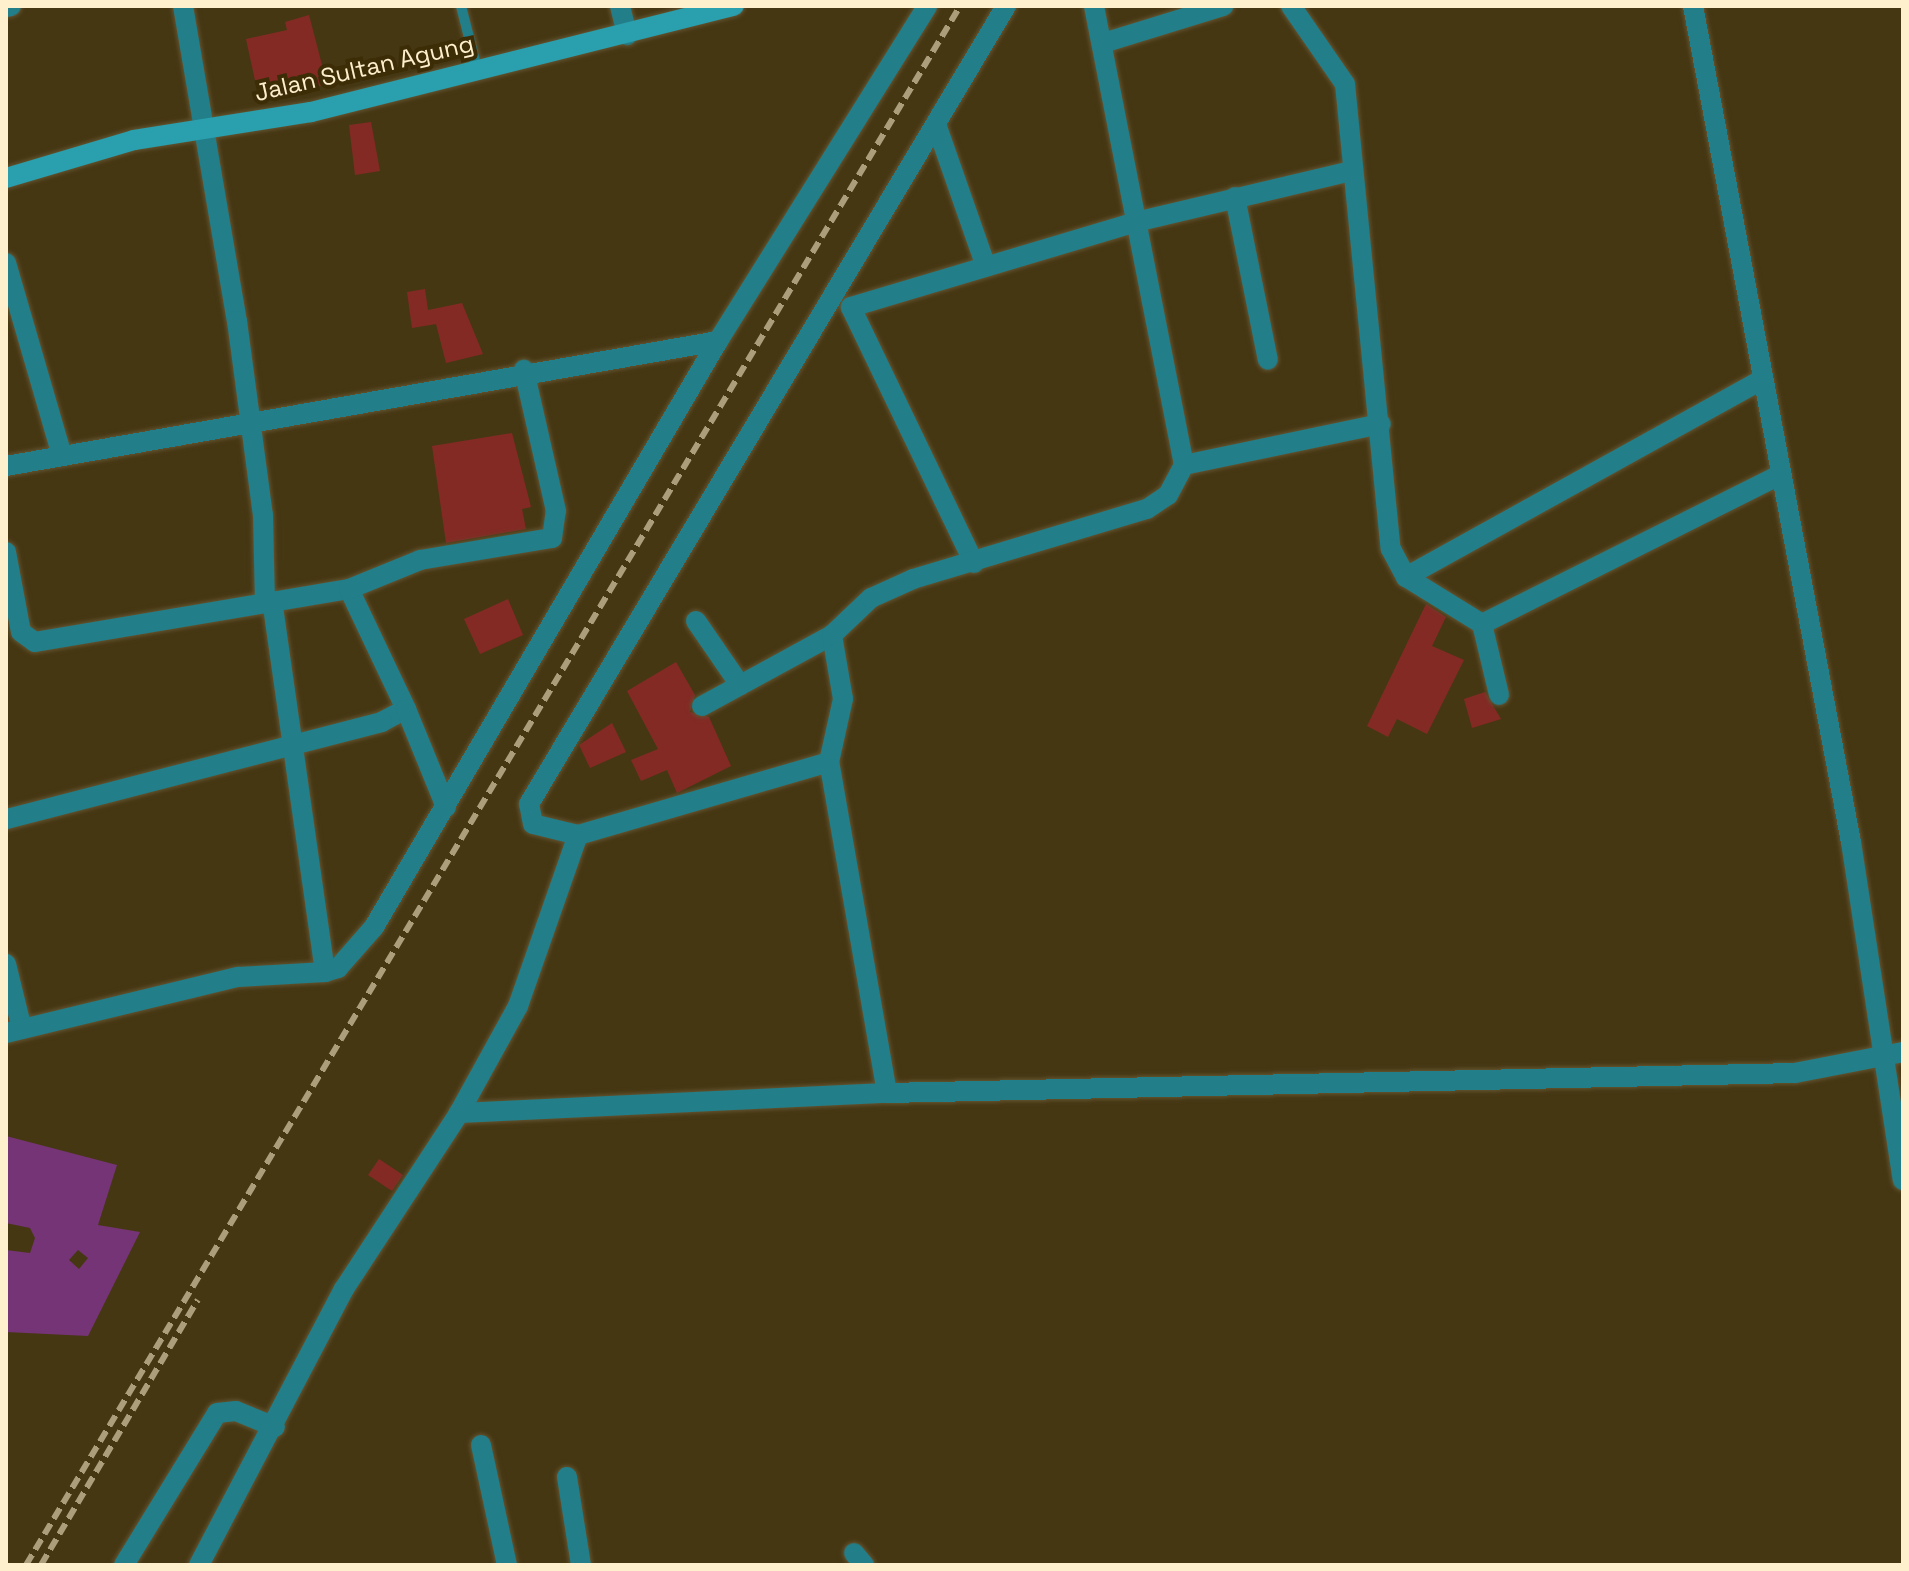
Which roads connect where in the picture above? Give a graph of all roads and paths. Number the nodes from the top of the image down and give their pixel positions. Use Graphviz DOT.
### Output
graph roads {
  1 [pos="183,6"];
  2 [pos="461,6"];
  3 [pos="620,6"];
  4 [pos="734,6"];
  5 [pos="927,6"];
  6 [pos="1006,6"];
  7 [pos="1094,6"];
  8 [pos="1223,6"];
  9 [pos="1291,6"];
  10 [pos="1693,6"];
  11 [pos="627,35"];
  12 [pos="1103,43"];
  13 [pos="477,69"];
  14 [pos="936,124"];
  15 [pos="206,127"];
  16 [pos="1352,171"];
  17 [pos="6,178"];
  18 [pos="1235,197"];
  19 [pos="1140,221"];
  20 [pos="6,263"];
  21 [pos="986,267"];
  22 [pos="851,307"];
  23 [pos="823,315"];
  24 [pos="718,341"];
  25 [pos="1268,360"];
  26 [pos="524,370"];
  27 [pos="1760,381"];
  28 [pos="248,420"];
  29 [pos="1381,424"];
  30 [pos="61,452"];
  31 [pos="1184,465"];
  32 [pos="6,466"];
  33 [pos="1777,476"];
  34 [pos="6,552"];
  35 [pos="974,563"];
  36 [pos="1406,577"];
  37 [pos="349,589"];
  38 [pos="268,601"];
  39 [pos="696,621"];
  40 [pos="1482,624"];
  41 [pos="832,635"];
  42 [pos="740,685"];
  43 [pos="1499,695"];
  44 [pos="702,706"];
  45 [pos="406,709"];
  46 [pos="295,744"];
  47 [pos="829,762"];
  48 [pos="446,807"];
  49 [pos="6,819"];
  50 [pos="578,835"];
  51 [pos="6,964"];
  52 [pos="325,972"];
  53 [pos="14,1031"];
  54 [pos="1903,1052"];
  55 [pos="1881,1056"];
  56 [pos="887,1093"];
  57 [pos="459,1113"];
  58 [pos="1903,1180"];
  59 [pos="275,1427"];
  60 [pos="481,1445"];
  61 [pos="567,1477"];
  62 [pos="124,1565"];
  63 [pos="199,1565"];
  64 [pos="507,1565"];
  65 [pos="581,1565"];
  1 -- 15 [label="street"];
  2 -- 13 [label="lane"];
  3 -- 11 [label="street"];
  4 -- 11 [label="street, Jalan Sultan Agung"];
  5 -- 24 [label="street"];
  6 -- 14 [label="street"];
  7 -- 12 [label="street"];
  8 -- 12 [label="street"];
  9 -- 16 [label="street"];
  10 -- 27 [label="street"];
  11 -- 13 [label="street, Jalan Sultan Agung"];
  12 -- 19 [label="street"];
  13 -- 15 [label="street, Jalan Sultan Agung"];
  14 -- 21 [label="street"];
  14 -- 23 [label="street"];
  15 -- 17 [label="street, Jalan Sultan Agung"];
  15 -- 28 [label="street"];
  16 -- 18 [label="street"];
  16 -- 29 [label="street"];
  18 -- 19 [label="street"];
  18 -- 25 [label="street"];
  19 -- 21 [label="street"];
  19 -- 31 [label="street"];
  20 -- 30 [label="street"];
  21 -- 22 [label="street"];
  22 -- 23 [label="street"];
  22 -- 35 [label="street"];
  23 -- 50 [label="street"];
  24 -- 26 [label="street"];
  24 -- 48 [label="street"];
  26 -- 28 [label="street"];
  26 -- 37 [label="street"];
  27 -- 33 [label="street"];
  27 -- 36 [label="street"];
  28 -- 30 [label="street"];
  28 -- 38 [label="street"];
  29 -- 31 [label="street"];
  29 -- 36 [label="street"];
  30 -- 32 [label="street"];
  31 -- 35 [label="street"];
  33 -- 40 [label="street"];
  33 -- 55 [label="street"];
  34 -- 38 [label="street"];
  35 -- 41 [label="street"];
  36 -- 40 [label="street"];
  37 -- 38 [label="street"];
  37 -- 45 [label="street"];
  38 -- 46 [label="street"];
  39 -- 42 [label="street"];
  40 -- 43 [label="street"];
  41 -- 42 [label="street"];
  41 -- 47 [label="street"];
  42 -- 44 [label="street"];
  45 -- 46 [label="street"];
  45 -- 48 [label="street"];
  46 -- 49 [label="street"];
  46 -- 52 [label="street"];
  47 -- 50 [label="street"];
  47 -- 56 [label="street"];
  48 -- 52 [label="street"];
  50 -- 57 [label="street"];
  51 -- 53 [label="street"];
  52 -- 53 [label="street"];
  54 -- 55 [label="street"];
  55 -- 56 [label="street"];
  55 -- 58 [label="street"];
  56 -- 57 [label="street"];
  57 -- 59 [label="street"];
  59 -- 62 [label="street"];
  59 -- 63 [label="street"];
  60 -- 64 [label="street"];
  61 -- 65 [label="street"];
}
